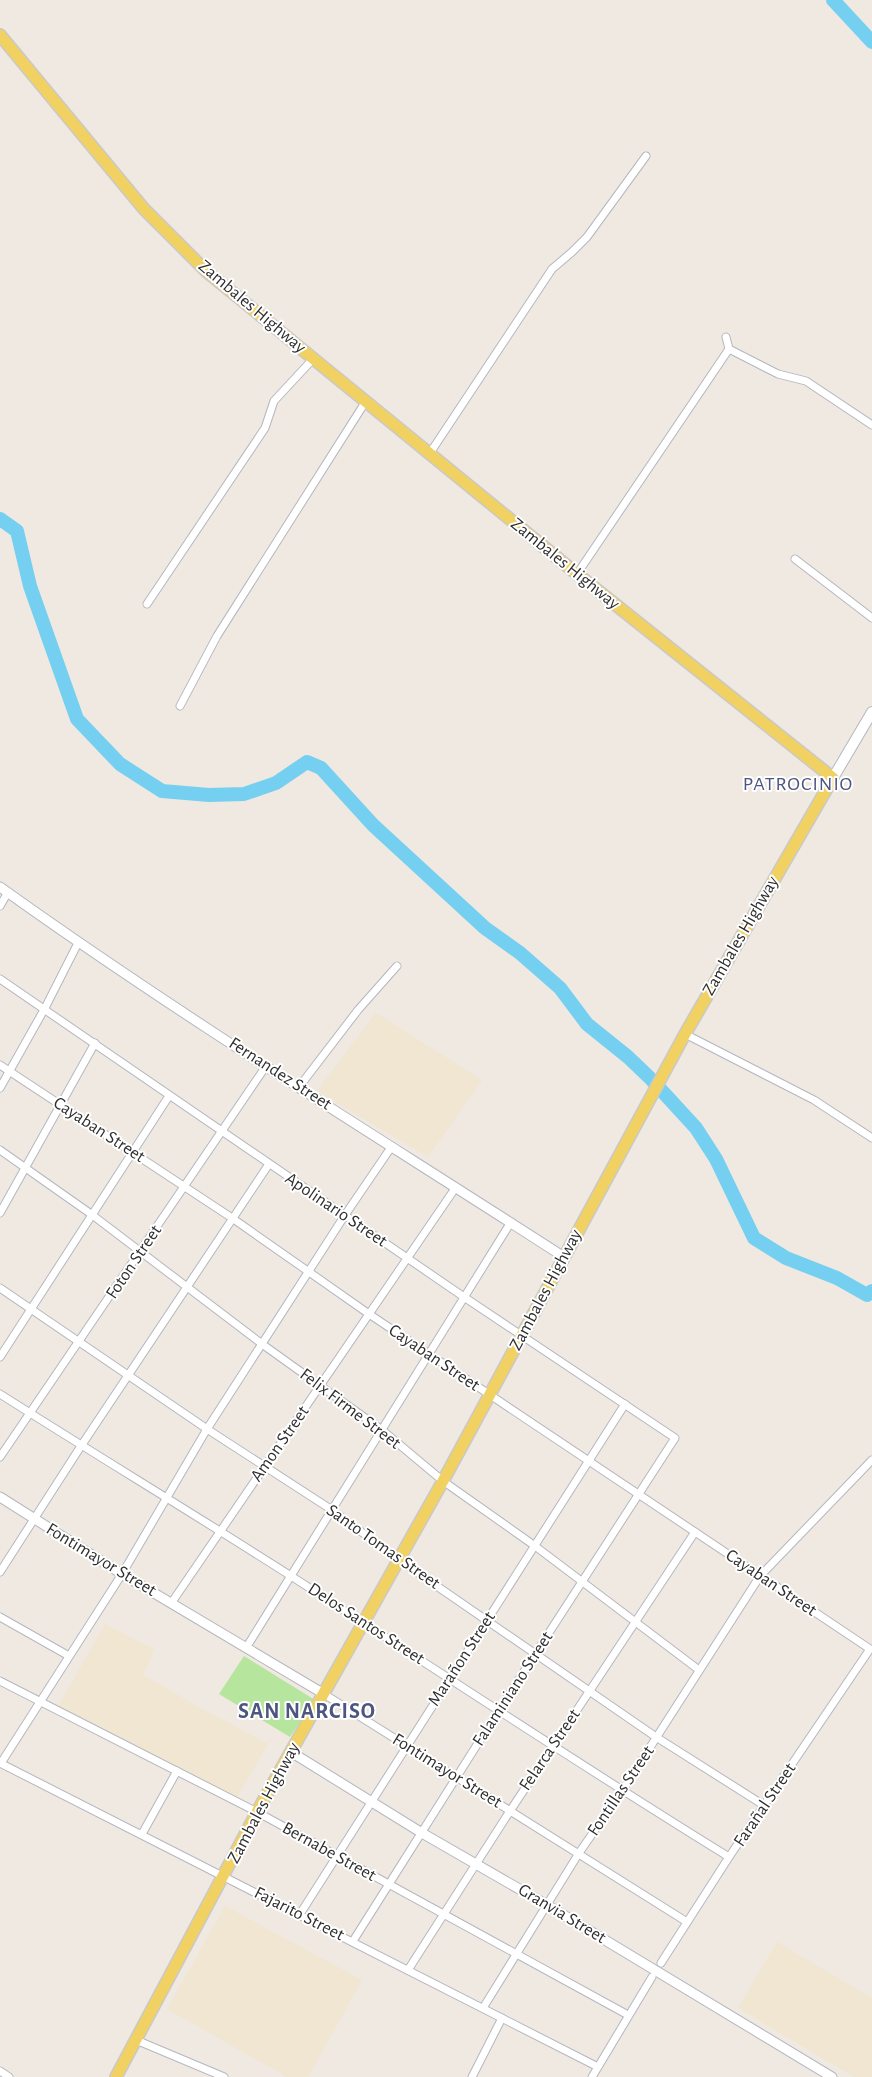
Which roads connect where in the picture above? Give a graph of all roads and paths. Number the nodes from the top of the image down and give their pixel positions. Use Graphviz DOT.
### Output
graph roads {
  1 [pos="0,35"];
  2 [pos="646,156"];
  3 [pos="726,337"];
  4 [pos="729,349"];
  5 [pos="314,358"];
  6 [pos="366,401"];
  7 [pos="872,425"];
  8 [pos="430,453"];
  9 [pos="795,559"];
  10 [pos="577,574"];
  11 [pos="147,604"];
  12 [pos="872,618"];
  13 [pos="180,706"];
  14 [pos="872,712"];
  15 [pos="833,778"];
  16 [pos="4,889"];
  17 [pos="0,906"];
  18 [pos="78,943"];
  19 [pos="397,966"];
  20 [pos="0,979"];
  21 [pos="45,1008"];
  22 [pos="685,1034"];
  23 [pos="95,1043"];
  24 [pos="0,1065"];
  25 [pos="266,1066"];
  26 [pos="9,1071"];
  27 [pos="299,1087"];
  28 [pos="0,1088"];
  29 [pos="169,1096"];
  30 [pos="60,1104"];
  31 [pos="222,1132"];
  32 [pos="872,1138"];
  33 [pos="392,1146"];
  34 [pos="0,1150"];
  35 [pos="132,1151"];
  36 [pos="269,1164"];
  37 [pos="25,1167"];
  38 [pos="184,1187"];
  39 [pos="456,1188"];
  40 [pos="0,1214"];
  41 [pos="91,1214"];
  42 [pos="345,1215"];
  43 [pos="232,1218"];
  44 [pos="510,1222"];
  45 [pos="141,1252"];
  46 [pos="564,1257"];
  47 [pos="408,1258"];
  48 [pos="308,1270"];
  49 [pos="0,1288"];
  50 [pos="186,1288"];
  51 [pos="464,1297"];
  52 [pos="31,1310"];
  53 [pos="369,1314"];
  54 [pos="521,1336"];
  55 [pos="79,1342"];
  56 [pos="262,1344"];
  57 [pos="428,1354"];
  58 [pos="0,1357"];
  59 [pos="128,1375"];
  60 [pos="320,1386"];
  61 [pos="0,1394"];
  62 [pos="490,1395"];
  63 [pos="625,1404"];
  64 [pos="30,1413"];
  65 [pos="207,1429"];
  66 [pos="382,1430"];
  67 [pos="675,1438"];
  68 [pos="81,1446"];
  69 [pos="0,1457"];
  70 [pos="872,1460"];
  71 [pos="589,1461"];
  72 [pos="264,1466"];
  73 [pos="443,1481"];
  74 [pos="639,1494"];
  75 [pos="0,1497"];
  76 [pos="166,1497"];
  77 [pos="332,1510"];
  78 [pos="34,1519"];
  79 [pos="219,1530"];
  80 [pos="695,1532"];
  81 [pos="535,1546"];
  82 [pos="399,1560"];
  83 [pos="0,1572"];
  84 [pos="122,1574"];
  85 [pos="291,1576"];
  86 [pos="760,1576"];
  87 [pos="583,1582"];
  88 [pos="172,1602"];
  89 [pos="0,1617"];
  90 [pos="487,1620"];
  91 [pos="636,1622"];
  92 [pos="364,1623"];
  93 [pos="246,1648"];
  94 [pos="870,1649"];
  95 [pos="536,1654"];
  96 [pos="69,1656"];
  97 [pos="699,1670"];
  98 [pos="449,1678"];
  99 [pos="0,1681"];
  100 [pos="590,1692"];
  101 [pos="324,1694"];
  102 [pos="40,1702"];
  103 [pos="499,1710"];
  104 [pos="656,1737"];
  105 [pos="553,1745"];
  106 [pos="407,1746"];
  107 [pos="291,1752"];
  108 [pos="0,1763"];
  109 [pos="177,1771"];
  110 [pos="457,1778"];
  111 [pos="622,1791"];
  112 [pos="371,1802"];
  113 [pos="765,1806"];
  114 [pos="510,1811"];
  115 [pos="257,1812"];
  116 [pos="422,1833"];
  117 [pos="142,1834"];
  118 [pos="579,1853"];
  119 [pos="337,1856"];
  120 [pos="729,1857"];
  121 [pos="477,1864"];
  122 [pos="225,1876"];
  123 [pos="388,1884"];
  124 [pos="547,1905"];
  125 [pos="300,1914"];
  126 [pos="445,1914"];
  127 [pos="687,1922"];
  128 [pos="353,1941"];
  129 [pos="517,1954"];
  130 [pos="661,1963"];
  131 [pos="408,1970"];
  132 [pos="652,1977"];
  133 [pos="483,2008"];
  134 [pos="628,2015"];
  135 [pos="502,2018"];
  136 [pos="136,2040"];
  137 [pos="598,2067"];
  138 [pos="0,2071"];
  139 [pos="9,2077"];
  140 [pos="116,2077"];
  141 [pos="224,2077"];
  142 [pos="472,2077"];
  143 [pos="592,2077"];
  144 [pos="832,2077"];
  1 -- 5 [label="main road, Zambales Highway"];
  2 -- 8 [label="street"];
  3 -- 4 [label="street"];
  4 -- 7 [label="street"];
  4 -- 10 [label="street"];
  5 -- 6 [label="main road, Zambales Highway"];
  5 -- 11 [label="street"];
  6 -- 8 [label="main road, Zambales Highway"];
  6 -- 13 [label="street"];
  8 -- 10 [label="main road, Zambales Highway"];
  9 -- 12 [label="street"];
  10 -- 15 [label="main road, Zambales Highway"];
  14 -- 15 [label="main road"];
  15 -- 22 [label="main road, Zambales Highway"];
  16 -- 17 [label="street"];
  16 -- 18 [label="street, Fernandez Street"];
  18 -- 21 [label="street"];
  18 -- 25 [label="street, Fernandez Street"];
  19 -- 27 [label="street"];
  20 -- 21 [label="street, Apolinario Street"];
  21 -- 23 [label="street, Apolinario Street"];
  21 -- 26 [label="street"];
  22 -- 32 [label="street"];
  22 -- 46 [label="main road, Zambales Highway"];
  23 -- 29 [label="street, Apolinario Street"];
  23 -- 30 [label="street"];
  24 -- 26 [label="street, Cayaban Street"];
  25 -- 27 [label="street, Fernandez Street"];
  25 -- 31 [label="street, Foton Street"];
  26 -- 28 [label="street"];
  26 -- 30 [label="street, Cayaban Street"];
  27 -- 33 [label="street, Fernandez Street"];
  29 -- 31 [label="street, Apolinario Street"];
  29 -- 35 [label="street"];
  30 -- 35 [label="street, Cayaban Street"];
  30 -- 37 [label="street"];
  31 -- 36 [label="street, Apolinario Street"];
  31 -- 38 [label="street, Foton Street"];
  33 -- 39 [label="street, Fernandez Street"];
  33 -- 42 [label="street"];
  34 -- 37 [label="street, Felix Firme Street"];
  35 -- 38 [label="street, Cayaban Street"];
  35 -- 41 [label="street"];
  36 -- 42 [label="street, Apolinario Street"];
  36 -- 43 [label="street"];
  37 -- 40 [label="street"];
  37 -- 41 [label="street, Felix Firme Street"];
  38 -- 43 [label="street, Cayaban Street"];
  38 -- 45 [label="street, Foton Street"];
  39 -- 44 [label="street, Fernandez Street"];
  39 -- 47 [label="street, Amon Street"];
  41 -- 45 [label="street, Felix Firme Street"];
  41 -- 52 [label="street"];
  42 -- 47 [label="street, Apolinario Street"];
  42 -- 48 [label="street"];
  43 -- 48 [label="street, Cayaban Street"];
  43 -- 50 [label="street"];
  44 -- 46 [label="street, Fernandez Street"];
  44 -- 51 [label="street"];
  45 -- 50 [label="street, Felix Firme Street"];
  45 -- 55 [label="street, Foton Street"];
  46 -- 54 [label="main road, Zambales Highway"];
  47 -- 51 [label="street, Apolinario Street"];
  47 -- 53 [label="street, Amon Street"];
  48 -- 53 [label="street, Cayaban Street"];
  48 -- 56 [label="street"];
  49 -- 52 [label="street, Santo Tomas Street"];
  50 -- 56 [label="street, Felix Firme Street"];
  50 -- 59 [label="street"];
  51 -- 54 [label="street, Apolinario Street"];
  51 -- 57 [label="street"];
  52 -- 55 [label="street, Santo Tomas Street"];
  52 -- 58 [label="street"];
  53 -- 57 [label="street, Cayaban Street"];
  53 -- 60 [label="street, Amon Street"];
  54 -- 62 [label="main road, Zambales Highway"];
  54 -- 63 [label="street, Apolinario Street"];
  55 -- 59 [label="street, Santo Tomas Street"];
  55 -- 64 [label="street, Foton Street"];
  56 -- 60 [label="street, Felix Firme Street"];
  56 -- 65 [label="street"];
  57 -- 62 [label="street, Cayaban Street"];
  57 -- 66 [label="street"];
  59 -- 65 [label="street, Santo Tomas Street"];
  59 -- 68 [label="street"];
  60 -- 66 [label="street, Felix Firme Street"];
  60 -- 72 [label="street, Amon Street"];
  61 -- 64 [label="street, Delos Santos Street"];
  62 -- 71 [label="street, Cayaban Street"];
  62 -- 73 [label="main road, Zambales Highway"];
  63 -- 67 [label="street, Apolinario Street"];
  63 -- 71 [label="street, Marañon Street"];
  64 -- 68 [label="street, Delos Santos Street"];
  64 -- 69 [label="street, Foton Street"];
  65 -- 72 [label="street, Santo Tomas Street"];
  65 -- 76 [label="street"];
  66 -- 73 [label="street, Felix Firme Street"];
  66 -- 77 [label="street"];
  67 -- 74 [label="street, Falaminiano Street"];
  68 -- 76 [label="street, Delos Santos Street"];
  68 -- 78 [label="street"];
  70 -- 86 [label="street, Fontillas Street"];
  71 -- 74 [label="street, Cayaban Street"];
  71 -- 81 [label="street, Marañon Street"];
  72 -- 77 [label="street, Santo Tomas Street"];
  72 -- 79 [label="street, Amon Street"];
  73 -- 81 [label="street, Felix Firme Street"];
  73 -- 82 [label="main road, Zambales Highway"];
  74 -- 80 [label="street, Cayaban Street"];
  74 -- 87 [label="street, Falaminiano Street"];
  75 -- 78 [label="street, Fontimayor Street"];
  76 -- 79 [label="street, Delos Santos Street"];
  76 -- 84 [label="street"];
  77 -- 82 [label="street, Santo Tomas Street"];
  77 -- 85 [label="street"];
  78 -- 83 [label="street"];
  78 -- 84 [label="street, Fontimayor Street"];
  79 -- 85 [label="street, Delos Santos Street"];
  79 -- 88 [label="street, Amon Street"];
  80 -- 86 [label="street, Cayaban Street"];
  80 -- 91 [label="street, Felarca Street"];
  81 -- 87 [label="street, Felix Firme Street"];
  81 -- 90 [label="street, Marañon Street"];
  82 -- 90 [label="street, Santo Tomas Street"];
  82 -- 92 [label="main road, Zambales Highway"];
  84 -- 88 [label="street, Fontimayor Street"];
  84 -- 96 [label="street"];
  85 -- 92 [label="street, Delos Santos Street"];
  85 -- 93 [label="street"];
  86 -- 94 [label="street, Cayaban Street"];
  86 -- 97 [label="street, Fontillas Street"];
  87 -- 91 [label="street, Felix Firme Street"];
  87 -- 95 [label="street, Falaminiano Street"];
  88 -- 93 [label="street, Fontimayor Street"];
  89 -- 96 [label="street"];
  90 -- 95 [label="street, Santo Tomas Street"];
  90 -- 98 [label="street, Marañon Street"];
  91 -- 97 [label="street, Felix Firme Street"];
  91 -- 100 [label="street, Felarca Street"];
  92 -- 98 [label="street, Delos Santos Street"];
  92 -- 101 [label="main road, Zambales Highway"];
  93 -- 101 [label="street, Fontimayor Street"];
  94 -- 113 [label="street, Farañal Street"];
  95 -- 100 [label="street, Santo Tomas Street"];
  95 -- 103 [label="street, Falaminiano Street"];
  96 -- 102 [label="street"];
  97 -- 104 [label="street, Fontillas Street"];
  98 -- 103 [label="street, Delos Santos Street"];
  98 -- 106 [label="street, Marañon Street"];
  99 -- 102 [label="street, Bernabe Street"];
  100 -- 104 [label="street, Santo Tomas Street"];
  100 -- 105 [label="street, Felarca Street"];
  101 -- 106 [label="street, Fontimayor Street"];
  101 -- 107 [label="main road, Zambales Highway"];
  102 -- 108 [label="street"];
  102 -- 109 [label="street, Bernabe Street"];
  103 -- 105 [label="street, Delos Santos Street"];
  103 -- 110 [label="street, Falaminiano Street"];
  104 -- 111 [label="street, Fontillas Street"];
  104 -- 113 [label="street, Santo Tomas Street"];
  105 -- 111 [label="street, Delos Santos Street"];
  105 -- 114 [label="street, Felarca Street"];
  106 -- 110 [label="street, Fontimayor Street"];
  106 -- 112 [label="street, Marañon Street"];
  107 -- 112 [label="street, Granvia Street"];
  107 -- 115 [label="main road, Zambales Highway"];
  108 -- 117 [label="street, Fajarito Street"];
  109 -- 115 [label="street, Bernabe Street"];
  109 -- 117 [label="street"];
  110 -- 114 [label="street, Fontimayor Street"];
  110 -- 116 [label="street, Falaminiano Street"];
  111 -- 118 [label="street, Fontillas Street"];
  111 -- 120 [label="street, Delos Santos Street"];
  112 -- 116 [label="street, Granvia Street"];
  112 -- 119 [label="street, Marañon Street"];
  113 -- 120 [label="street, Farañal Street"];
  114 -- 118 [label="street, Fontimayor Street"];
  114 -- 121 [label="street, Felarca Street"];
  115 -- 119 [label="street, Bernabe Street"];
  115 -- 122 [label="main road, Zambales Highway"];
  116 -- 121 [label="street, Granvia Street"];
  116 -- 123 [label="street, Falaminiano Street"];
  117 -- 122 [label="street, Fajarito Street"];
  118 -- 124 [label="street, Fontillas Street"];
  118 -- 127 [label="street, Fontimayor Street"];
  119 -- 123 [label="street, Bernabe Street"];
  119 -- 125 [label="street, Marañon Street"];
  120 -- 127 [label="street, Farañal Street"];
  121 -- 124 [label="street, Granvia Street"];
  121 -- 126 [label="street, Felarca Street"];
  122 -- 125 [label="street, Fajarito Street"];
  122 -- 136 [label="main road, Zambales Highway"];
  123 -- 126 [label="street, Bernabe Street"];
  123 -- 128 [label="street, Falaminiano Street"];
  124 -- 129 [label="street, Fontillas Street"];
  124 -- 144 [label="street, Granvia Street"];
  125 -- 128 [label="street, Fajarito Street"];
  126 -- 129 [label="street, Bernabe Street"];
  126 -- 131 [label="street, Felarca Street"];
  127 -- 130 [label="street, Farañal Street"];
  128 -- 131 [label="street, Fajarito Street"];
  129 -- 133 [label="street, Fontillas Street"];
  129 -- 134 [label="street, Bernabe Street"];
  131 -- 133 [label="street, Fajarito Street"];
  132 -- 134 [label="street"];
  133 -- 135 [label="street, Fajarito Street"];
  134 -- 137 [label="street"];
  135 -- 137 [label="street, Fajarito Street"];
  135 -- 142 [label="street"];
  136 -- 140 [label="main road, Zambales Highway"];
  136 -- 141 [label="street"];
  137 -- 143 [label="street"];
  138 -- 139 [label="street"];
}
